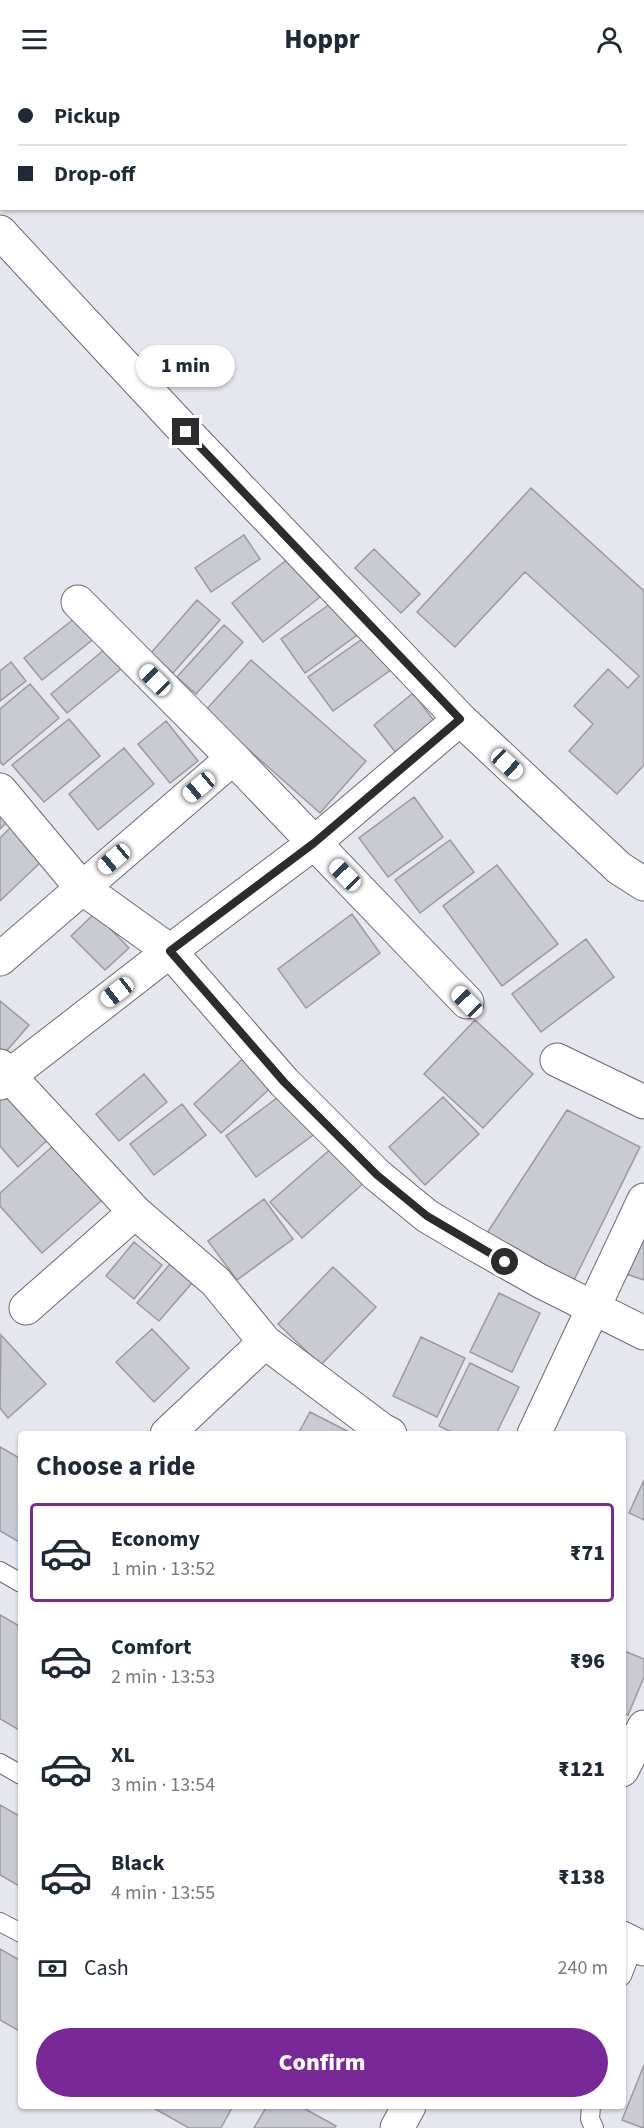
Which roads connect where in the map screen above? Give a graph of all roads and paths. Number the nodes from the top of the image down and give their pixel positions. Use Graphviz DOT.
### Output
graph roads {
  1 [pos="0,232"];
  2 [pos="78,602"];
  3 [pos="460,719"];
  4 [pos="233,758"];
  5 [pos="0,790"];
  6 [pos="314,843"];
  7 [pos="644,884"];
  8 [pos="81,887"];
  9 [pos="170,951"];
  10 [pos="0,959"];
  11 [pos="467,1002"];
  12 [pos="557,1060"];
  13 [pos="3,1075"];
  14 [pos="644,1102"];
  15 [pos="644,1200"];
  16 [pos="135,1212"];
  17 [pos="26,1308"];
  18 [pos="594,1309"];
  19 [pos="644,1333"];
  20 [pos="265,1342"];
  21 [pos="171,1431"];
  22 [pos="381,1431"];
  23 [pos="535,1431"];
  24 [pos="0,1571"];
  25 [pos="18,1581"];
  26 [pos="644,1727"];
  27 [pos="626,1762"];
  28 [pos="0,1763"];
  29 [pos="18,1773"];
  30 [pos="0,1922"];
  31 [pos="18,1931"];
  32 [pos="634,1944"];
  33 [pos="626,1965"];
  34 [pos="407,2109"];
  35 [pos="591,2109"];
  36 [pos="396,2128"];
  37 [pos="594,2128"];
  1 -- 3 [label="street"];
  2 -- 4 [label="street"];
  3 -- 6 [label="street"];
  3 -- 7 [label="street"];
  4 -- 6 [label="street"];
  4 -- 8 [label="street"];
  5 -- 8 [label="street"];
  6 -- 9 [label="street"];
  6 -- 11 [label="street"];
  8 -- 9 [label="street"];
  8 -- 10 [label="street"];
  9 -- 13 [label="street"];
  9 -- 18 [label="street"];
  12 -- 14 [label="street"];
  13 -- 16 [label="street"];
  15 -- 18 [label="street"];
  16 -- 17 [label="street"];
  16 -- 20 [label="street"];
  18 -- 19 [label="street"];
  18 -- 23 [label="street"];
  20 -- 21 [label="street"];
  20 -- 22 [label="street"];
  24 -- 25 [label="lane"];
  26 -- 27 [label="street"];
  28 -- 29 [label="lane"];
  30 -- 31 [label="lane"];
  32 -- 33 [label="lane"];
  34 -- 36 [label="street"];
  35 -- 37 [label="lane"];
}
